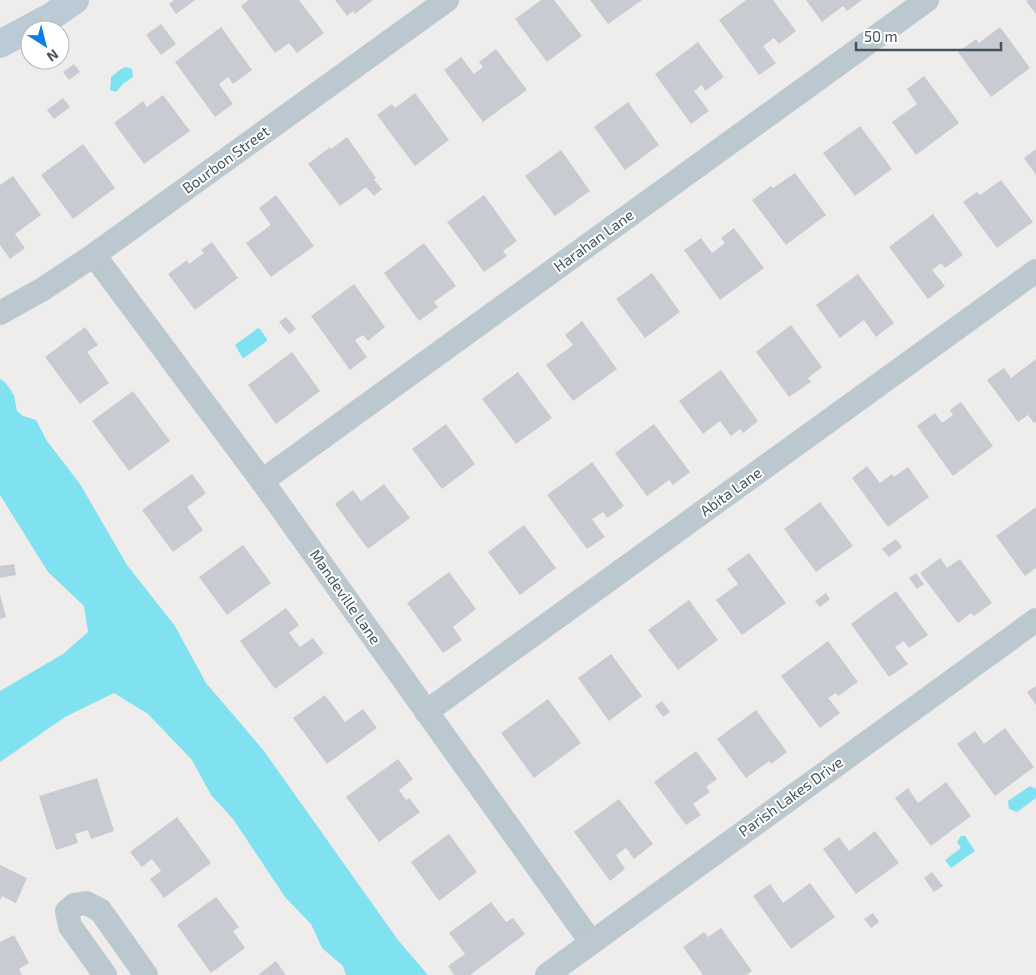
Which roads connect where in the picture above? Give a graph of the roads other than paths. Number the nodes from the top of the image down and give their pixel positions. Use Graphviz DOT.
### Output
graph roads {
  1 [pos="75,0"];
  2 [pos="447,0"];
  3 [pos="927,0"];
  4 [pos="0,44"];
  5 [pos="94,256"];
  6 [pos="1036,271"];
  7 [pos="0,313"];
  8 [pos="262,482"];
  9 [pos="1036,620"];
  10 [pos="426,712"];
  11 [pos="591,942"];
  12 [pos="105,975"];
  13 [pos="146,975"];
  14 [pos="547,975"];
  1 -- 4 [label="street"];
  2 -- 5 [label="street, Bourbon Street"];
  3 -- 8 [label="street, Harahan Lane"];
  5 -- 7 [label="street, Bourbon Street"];
  5 -- 8 [label="street, Mandeville Lane"];
  6 -- 10 [label="street, Abita Lane"];
  8 -- 10 [label="street, Mandeville Lane"];
  9 -- 11 [label="street, Parish Lakes Drive"];
  10 -- 11 [label="street, Mandeville Lane"];
  11 -- 14 [label="street, Parish Lakes Drive"];
  12 -- 13 [label="street"];
}
